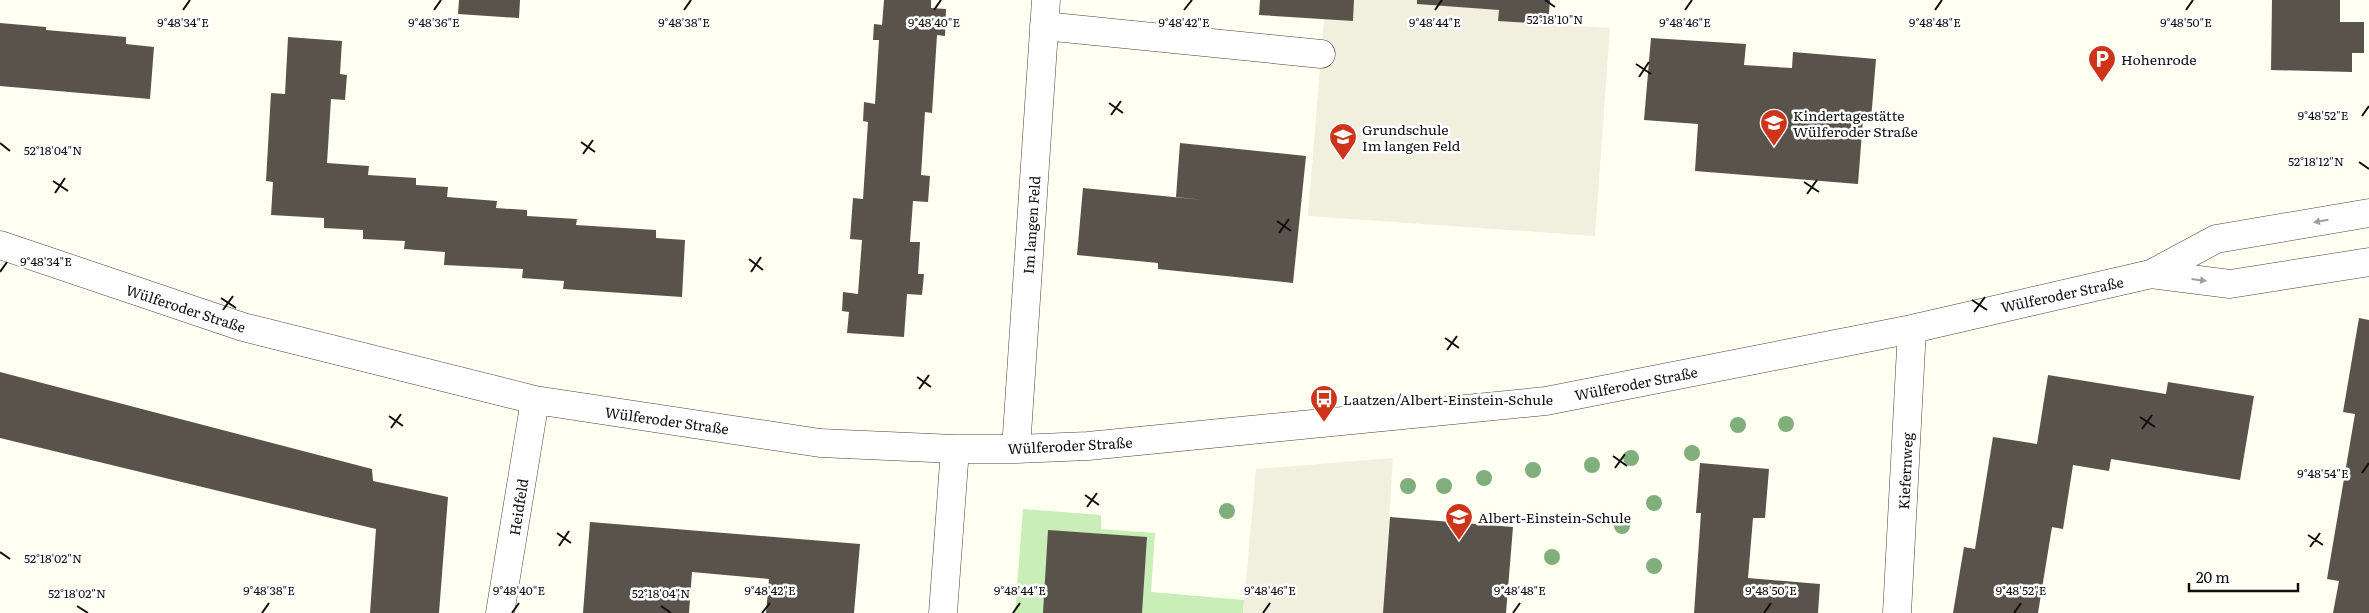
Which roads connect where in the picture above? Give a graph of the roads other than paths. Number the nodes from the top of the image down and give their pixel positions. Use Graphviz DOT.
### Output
graph roads {
  1 [pos="1045,13"];
  2 [pos="1321,54"];
  3 [pos="2369,213"];
  4 [pos="0,245"];
  5 [pos="2369,262"];
  6 [pos="2151,274"];
  7 [pos="1912,329"];
  8 [pos="535,400"];
  9 [pos="954,449"];
  10 [pos="1016,449"];
  11 [pos="500,613"];
  12 [pos="943,613"];
  13 [pos="1897,613"];
  1 -- 2 [label="street"];
  1 -- 10 [label="street, Im langen Feld"];
  3 -- 6 [label="street, Wülferoder Straße, one-way"];
  4 -- 8 [label="street, Wülferoder Straße"];
  6 -- 5 [label="street, Wülferoder Straße, one-way"];
  6 -- 7 [label="street, Wülferoder Straße"];
  7 -- 10 [label="street, Wülferoder Straße"];
  7 -- 13 [label="street, Kiefernweg"];
  8 -- 9 [label="street, Wülferoder Straße"];
  8 -- 11 [label="street, Heidfeld"];
  9 -- 10 [label="street, Wülferoder Straße"];
  9 -- 12 [label="street"];
}
